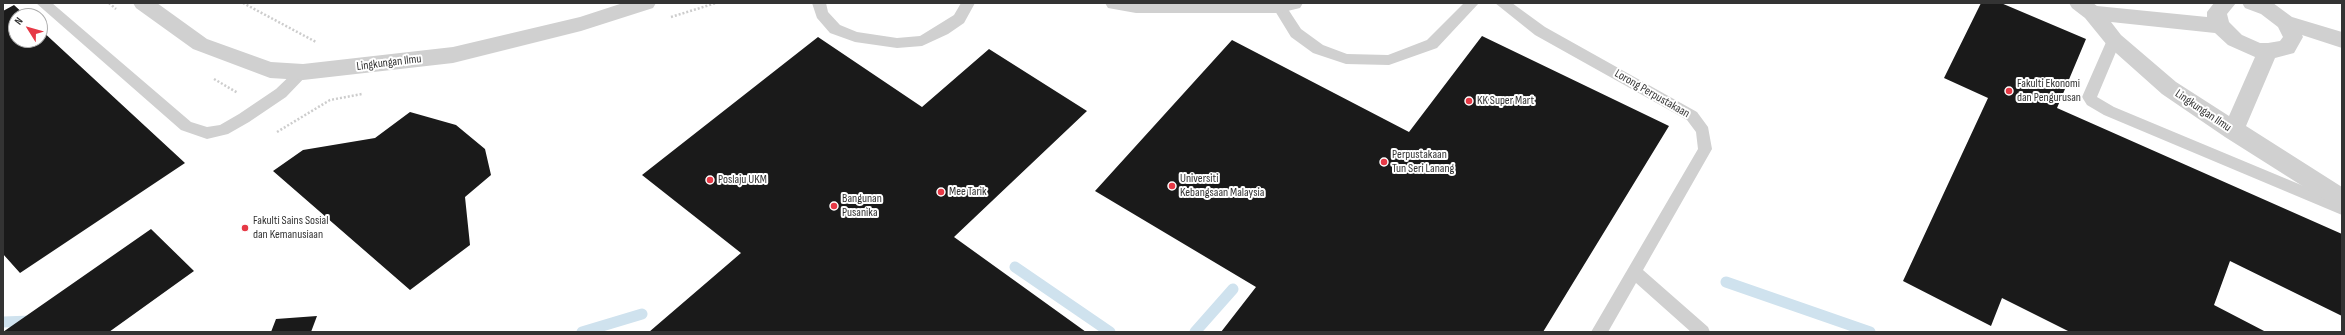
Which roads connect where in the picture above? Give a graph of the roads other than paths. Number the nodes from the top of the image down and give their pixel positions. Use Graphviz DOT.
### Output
graph roads {
  1 [pos="43,3"];
  2 [pos="143,3"];
  3 [pos="646,3"];
  4 [pos="819,3"];
  5 [pos="968,3"];
  6 [pos="1115,3"];
  7 [pos="1472,3"];
  8 [pos="1502,3"];
  9 [pos="2226,3"];
  10 [pos="2252,3"];
  11 [pos="1286,4"];
  12 [pos="2085,8"];
  13 [pos="2285,22"];
  14 [pos="2220,26"];
  15 [pos="2114,40"];
  16 [pos="2342,40"];
  17 [pos="2268,51"];
  18 [pos="303,72"];
  19 [pos="2233,131"];
  20 [pos="2342,199"];
  21 [pos="2342,210"];
  22 [pos="1635,272"];
  23 [pos="1599,332"];
  24 [pos="1702,332"];
  1 -- 18 [label="lane"];
  2 -- 18 [label="street, Lingkungan Ilmu"];
  3 -- 18 [label="street, Lingkungan Ilmu"];
  4 -- 5 [label="lane"];
  6 -- 11 [label="street"];
  7 -- 11 [label="lane"];
  8 -- 22 [label="lane, Lorong Perpustakaan"];
  9 -- 14 [label="street"];
  10 -- 13 [label="street"];
  12 -- 14 [label="street"];
  12 -- 15 [label="street, Lingkungan Ilmu"];
  13 -- 16 [label="street"];
  13 -- 17 [label="street"];
  14 -- 17 [label="street"];
  15 -- 19 [label="street, Lingkungan Ilmu"];
  15 -- 21 [label="lane"];
  17 -- 19 [label="street"];
  19 -- 20 [label="street, Lingkungan Ilmu"];
  22 -- 23 [label="lane, Lorong Perpustakaan"];
  22 -- 24 [label="lane"];
}
